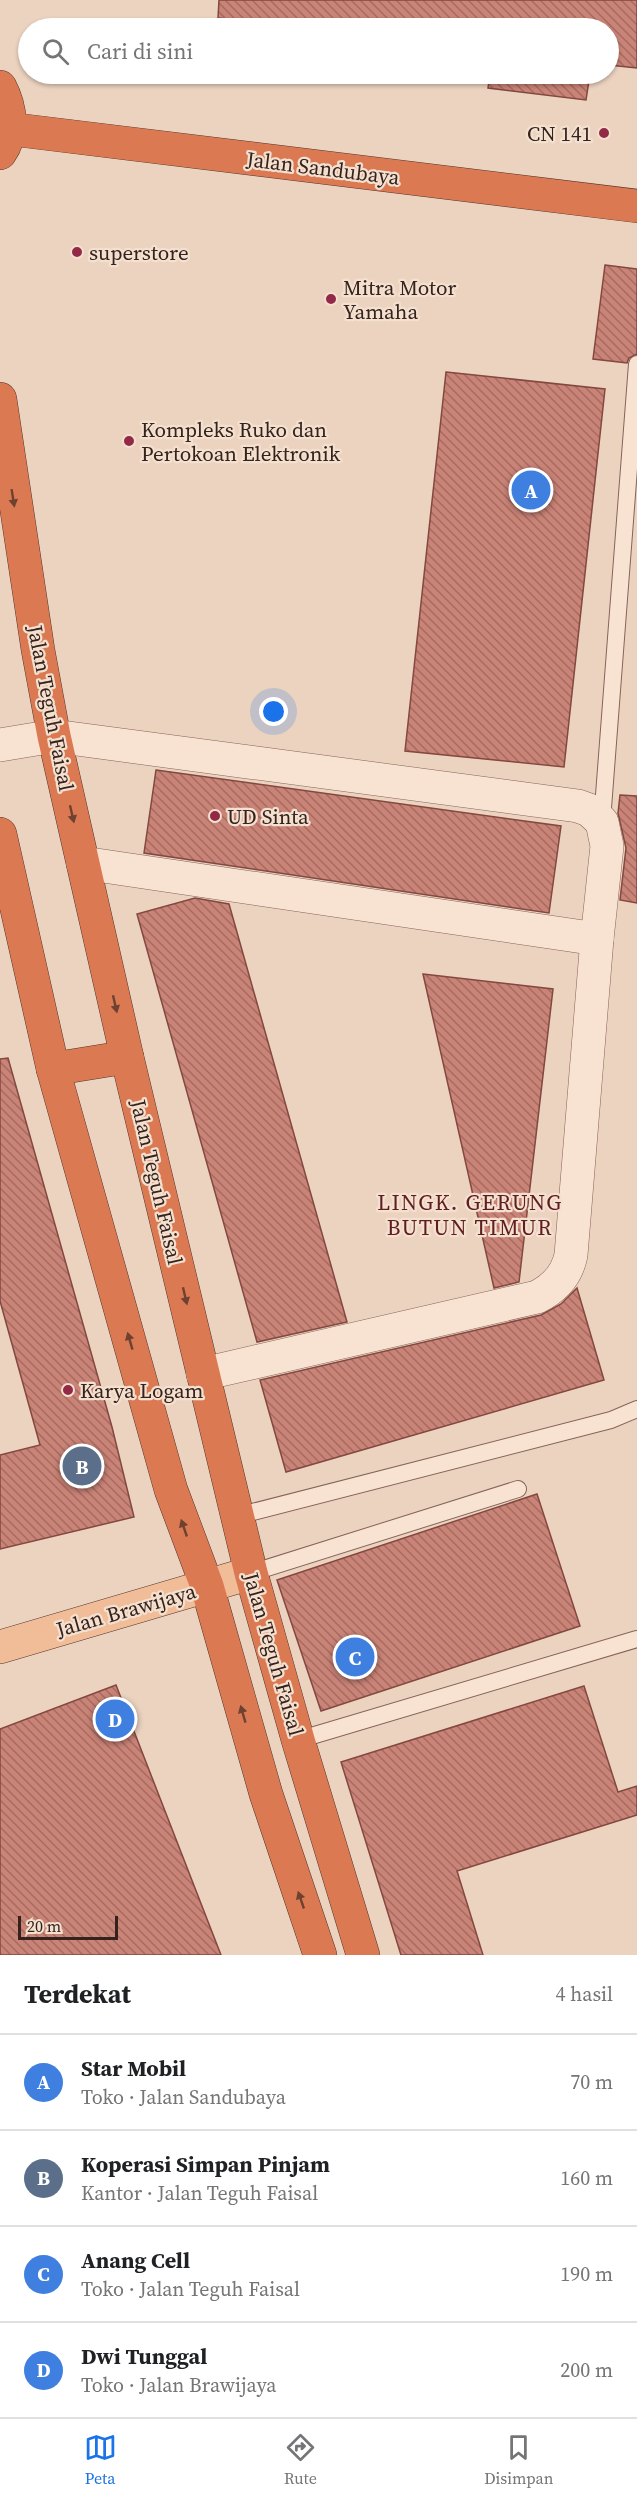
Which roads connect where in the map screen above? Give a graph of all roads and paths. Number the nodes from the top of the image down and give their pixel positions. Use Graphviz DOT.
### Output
graph roads {
  1 [pos="0,87"];
  2 [pos="5,141"];
  3 [pos="637,206"];
  4 [pos="637,364"];
  5 [pos="0,399"];
  6 [pos="54,736"];
  7 [pos="0,745"];
  8 [pos="602,822"];
  9 [pos="0,834"];
  10 [pos="83,862"];
  11 [pos="597,939"];
  12 [pos="127,1057"];
  13 [pos="53,1069"];
  14 [pos="203,1374"];
  15 [pos="637,1409"];
  16 [pos="519,1489"];
  17 [pos="237,1516"];
  18 [pos="251,1573"];
  19 [pos="207,1586"];
  20 [pos="637,1639"];
  21 [pos="0,1647"];
  22 [pos="298,1740"];
  23 [pos="320,1955"];
  24 [pos="363,1955"];
  1 -- 2 [label="highway"];
  2 -- 3 [label="highway, Jalan Sandubaya"];
  4 -- 8 [label="lane"];
  5 -- 6 [label="highway, Jalan Teguh Faisal, one-way"];
  6 -- 7 [label="street"];
  6 -- 8 [label="street"];
  6 -- 10 [label="highway, Jalan Teguh Faisal, one-way"];
  8 -- 11 [label="street"];
  9 -- 13 [label="highway"];
  10 -- 11 [label="street"];
  10 -- 12 [label="highway, Jalan Teguh Faisal, one-way"];
  11 -- 14 [label="street"];
  12 -- 13 [label="highway"];
  12 -- 14 [label="highway, Jalan Teguh Faisal, one-way"];
  19 -- 13 [label="highway, one-way"];
  14 -- 17 [label="highway, Jalan Teguh Faisal"];
  15 -- 17 [label="lane"];
  16 -- 18 [label="lane"];
  17 -- 18 [label="highway, Jalan Teguh Faisal"];
  18 -- 19 [label="main road, Jalan Brawijaya"];
  18 -- 22 [label="highway, Jalan Teguh Faisal"];
  19 -- 21 [label="main road, Jalan Brawijaya"];
  23 -- 19 [label="highway, one-way"];
  20 -- 22 [label="lane"];
  22 -- 24 [label="highway, Jalan Teguh Faisal"];
}
